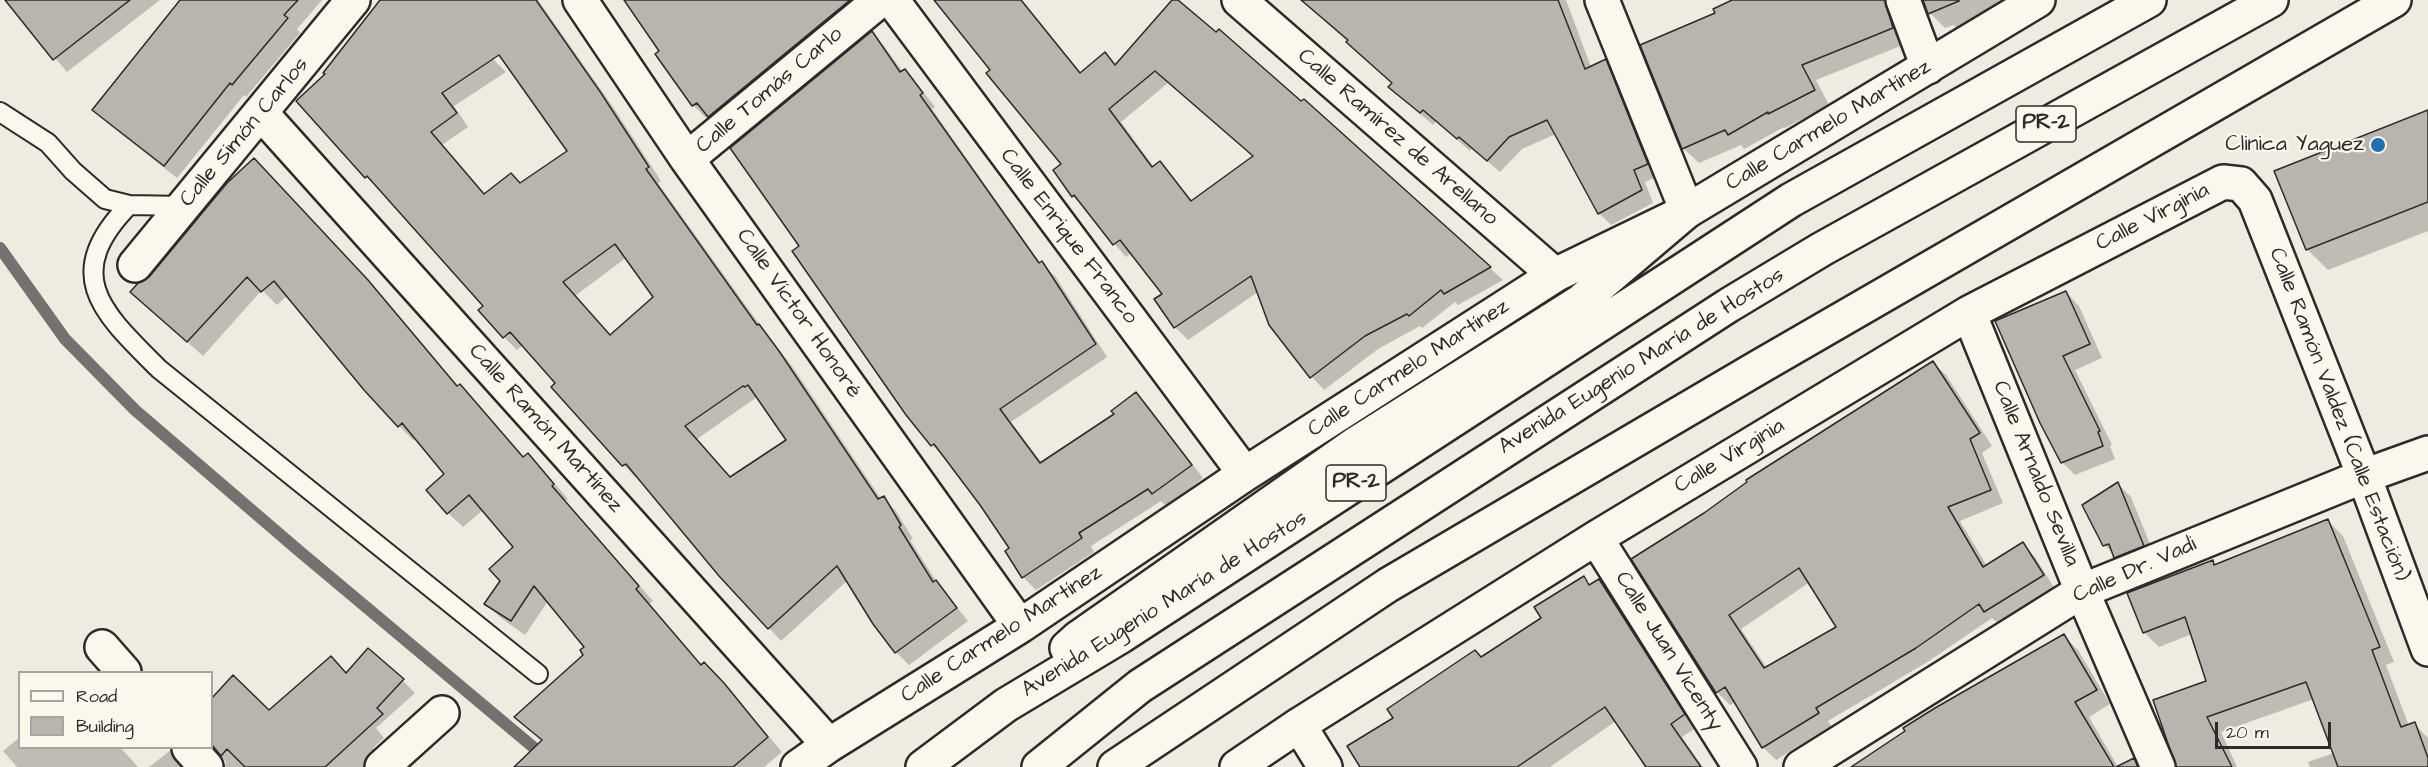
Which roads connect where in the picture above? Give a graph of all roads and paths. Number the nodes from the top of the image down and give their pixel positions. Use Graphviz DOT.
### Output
graph roads {
  1 [pos="353,0"];
  2 [pos="580,0"];
  3 [pos="880,0"];
  4 [pos="892,0"];
  5 [pos="1239,0"];
  6 [pos="1602,0"];
  7 [pos="1903,0"];
  8 [pos="2038,0"];
  9 [pos="2149,0"];
  10 [pos="2271,0"];
  11 [pos="2394,0"];
  12 [pos="1928,67"];
  13 [pos="0,112"];
  14 [pos="261,113"];
  15 [pos="687,159"];
  16 [pos="2241,184"];
  17 [pos="129,205"];
  18 [pos="184,206"];
  19 [pos="1687,211"];
  20 [pos="135,265"];
  21 [pos="1555,275"];
  22 [pos="1970,313"];
  23 [pos="2428,453"];
  24 [pos="1245,474"];
  25 [pos="2364,476"];
  26 [pos="1596,538"];
  27 [pos="2082,591"];
  28 [pos="1020,626"];
  29 [pos="102,647"];
  30 [pos="2428,650"];
  31 [pos="123,671"];
  32 [pos="538,674"];
  33 [pos="1006,705"];
  34 [pos="442,713"];
  35 [pos="1299,725"];
  36 [pos="829,745"];
  37 [pos="191,749"];
  38 [pos="206,767"];
  39 [pos="381,767"];
  40 [pos="798,767"];
  41 [pos="923,767"];
  42 [pos="1039,767"];
  43 [pos="1115,767"];
  44 [pos="1237,767"];
  45 [pos="1325,767"];
  46 [pos="1740,767"];
  47 [pos="1801,767"];
  48 [pos="2158,767"];
  1 -- 14 [label="main road, Calle Simón Carlos"];
  2 -- 15 [label="main road, Calle Víctor Honoré"];
  3 -- 15 [label="main road, Calle Tomás Carlo"];
  4 -- 24 [label="main road, Calle Enrique Franco"];
  5 -- 21 [label="main road, Calle Ramírez de Arellano"];
  6 -- 19 [label="main road"];
  7 -- 12 [label="main road"];
  8 -- 12 [label="main road, Calle Carmelo Martínez"];
  9 -- 33 [label="main road, Avenida Eugenio María de Hostos / PR-2"];
  10 -- 42 [label="main road, Avenida Eugenio María de Hostos / PR-2"];
  11 -- 43 [label="main road"];
  12 -- 19 [label="main road, Calle Carmelo Martínez"];
  13 -- 17 [label="lane"];
  14 -- 18 [label="main road, Calle Simón Carlos"];
  14 -- 36 [label="main road, Calle Ramón Martínez"];
  15 -- 28 [label="main road, Calle Víctor Honoré"];
  16 -- 22 [label="main road, Calle Virginia"];
  16 -- 25 [label="main road, Calle Ramón Valdez (Calle Estación)"];
  17 -- 18 [label="lane"];
  17 -- 32 [label="lane"];
  18 -- 20 [label="main road, Calle Simón Carlos"];
  19 -- 21 [label="main road, Calle Carmelo Martínez"];
  19 -- 33 [label="main road"];
  21 -- 24 [label="main road, Calle Carmelo Martínez"];
  22 -- 26 [label="main road, Calle Virginia"];
  22 -- 27 [label="main road, Calle Arnaldo Sevilla"];
  23 -- 25 [label="main road, Calle Dr. Vadi"];
  24 -- 28 [label="main road, Calle Carmelo Martínez"];
  25 -- 27 [label="main road, Calle Dr. Vadi"];
  25 -- 30 [label="main road, Calle Ramón Valdez (Calle Estación)"];
  26 -- 35 [label="main road, Calle Virginia"];
  26 -- 46 [label="main road, Calle Juan Vicenty"];
  27 -- 47 [label="main road, Calle Dr. Vadi"];
  27 -- 48 [label="main road, Calle Arnaldo Sevilla"];
  28 -- 36 [label="main road, Calle Carmelo Martínez"];
  29 -- 31 [label="main road"];
  33 -- 41 [label="main road, Avenida Eugenio María de Hostos / PR-2"];
  34 -- 39 [label="main road"];
  35 -- 44 [label="main road, Calle Virginia"];
  35 -- 45 [label="main road"];
  36 -- 40 [label="main road, Calle Carmelo Martínez"];
  37 -- 38 [label="main road"];
}
